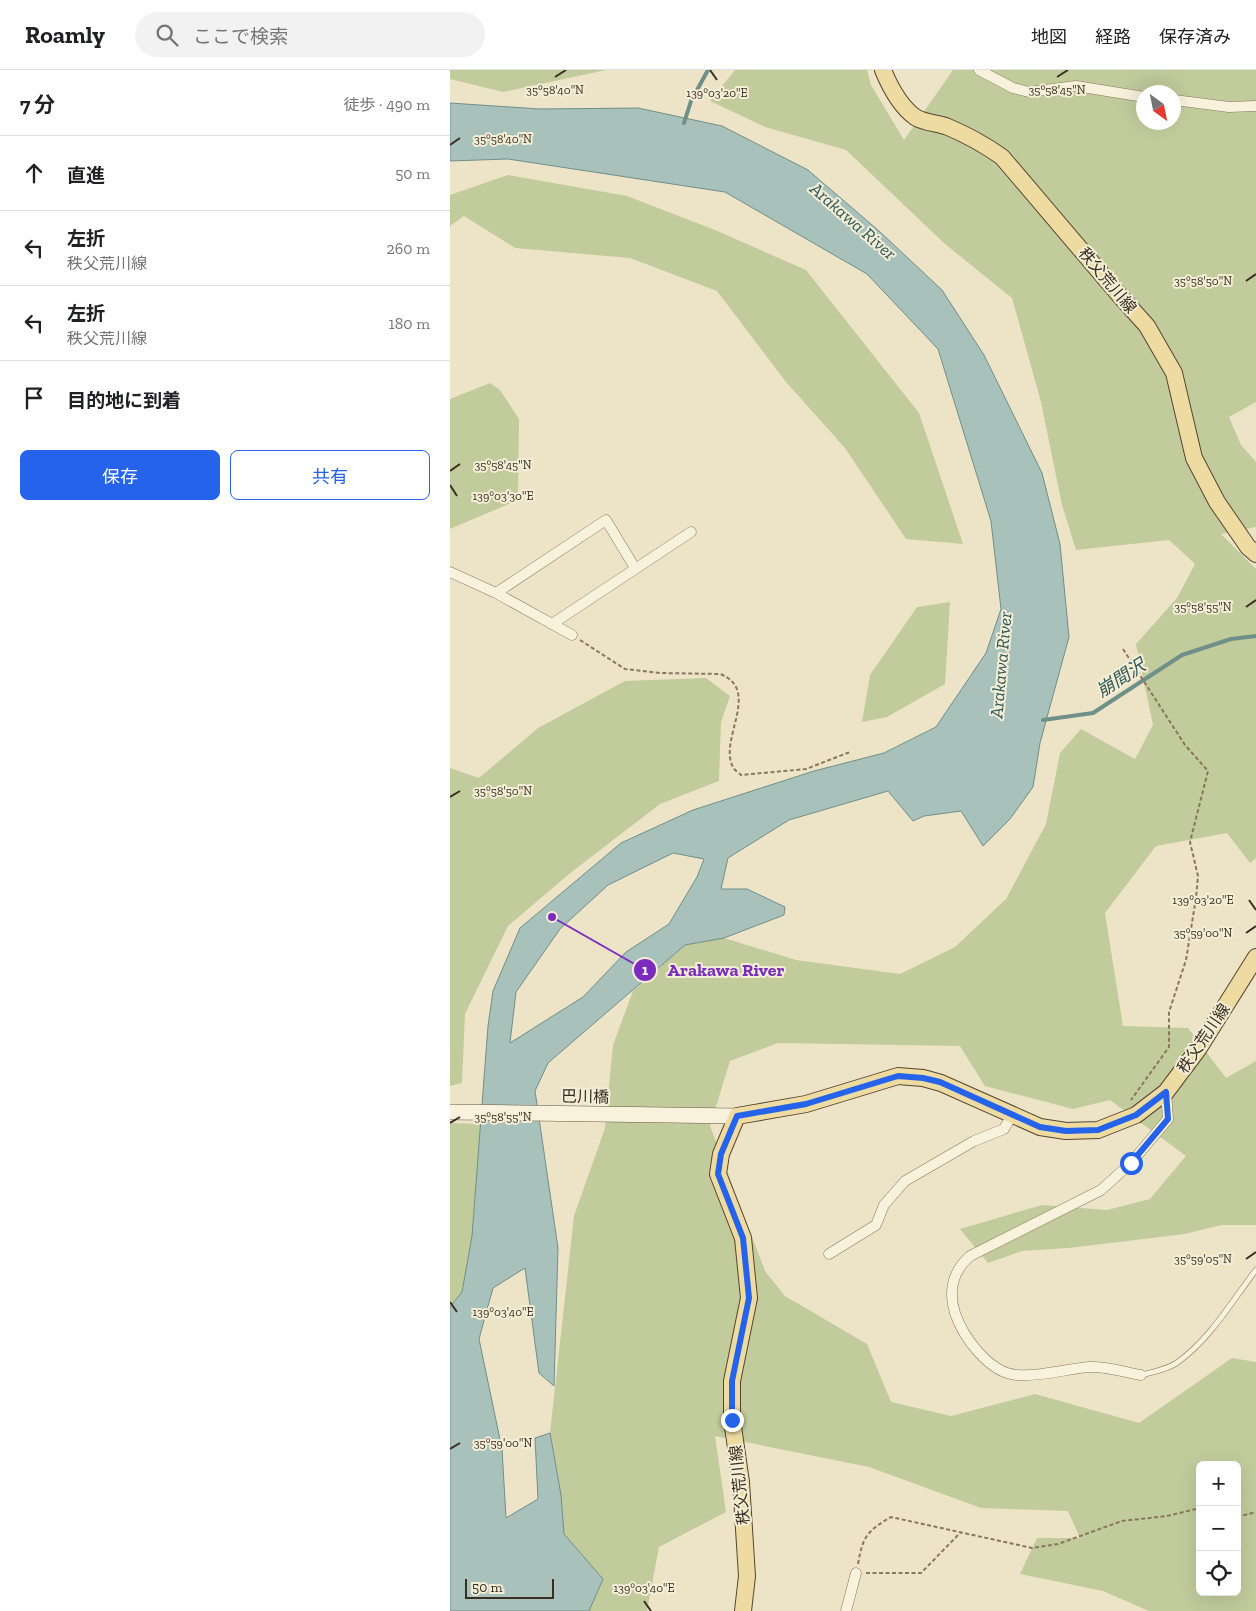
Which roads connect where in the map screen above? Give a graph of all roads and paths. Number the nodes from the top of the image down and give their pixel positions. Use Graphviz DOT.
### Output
graph roads {
  1 [pos="883,70"];
  2 [pos="979,70"];
  3 [pos="1136,96"];
  4 [pos="1181,101"];
  5 [pos="1256,106"];
  6 [pos="690,532"];
  7 [pos="1256,554"];
  8 [pos="635,568"];
  9 [pos="450,572"];
  10 [pos="496,593"];
  11 [pos="552,624"];
  12 [pos="572,635"];
  13 [pos="1124,649"];
  14 [pos="850,752"];
  15 [pos="1256,957"];
  16 [pos="1166,1092"];
  17 [pos="450,1112"];
  18 [pos="1012,1114"];
  19 [pos="729,1116"];
  20 [pos="1123,1121"];
  21 [pos="829,1254"];
  22 [pos="1256,1270"];
  23 [pos="1142,1375"];
  24 [pos="1196,1509"];
  25 [pos="1256,1512"];
  26 [pos="1241,1516"];
  27 [pos="961,1532"];
  28 [pos="856,1573"];
  29 [pos="743,1611"];
  30 [pos="846,1611"];
  1 -- 7 [label="main road, 秩父荒川線"];
  2 -- 3 [label="street"];
  4 -- 5 [label="street"];
  6 -- 8 [label="street"];
  8 -- 10 [label="street"];
  8 -- 11 [label="street"];
  9 -- 10 [label="street"];
  10 -- 11 [label="street"];
  11 -- 12 [label="street"];
  12 -- 14 [label="path"];
  13 -- 20 [label="path"];
  15 -- 16 [label="main road, 秩父荒川線"];
  16 -- 20 [label="main road, 秩父荒川線"];
  16 -- 23 [label="street"];
  17 -- 19 [label="main road, 巴川橋"];
  18 -- 19 [label="main road, 秩父荒川線"];
  18 -- 20 [label="main road, 秩父荒川線"];
  18 -- 21 [label="street"];
  19 -- 29 [label="main road, 秩父荒川線"];
  22 -- 23 [label="lane"];
  24 -- 27 [label="path"];
  25 -- 26 [label="path"];
  27 -- 28 [label="path"];
  27 -- 28 [label="path"];
  28 -- 30 [label="street"];
}
